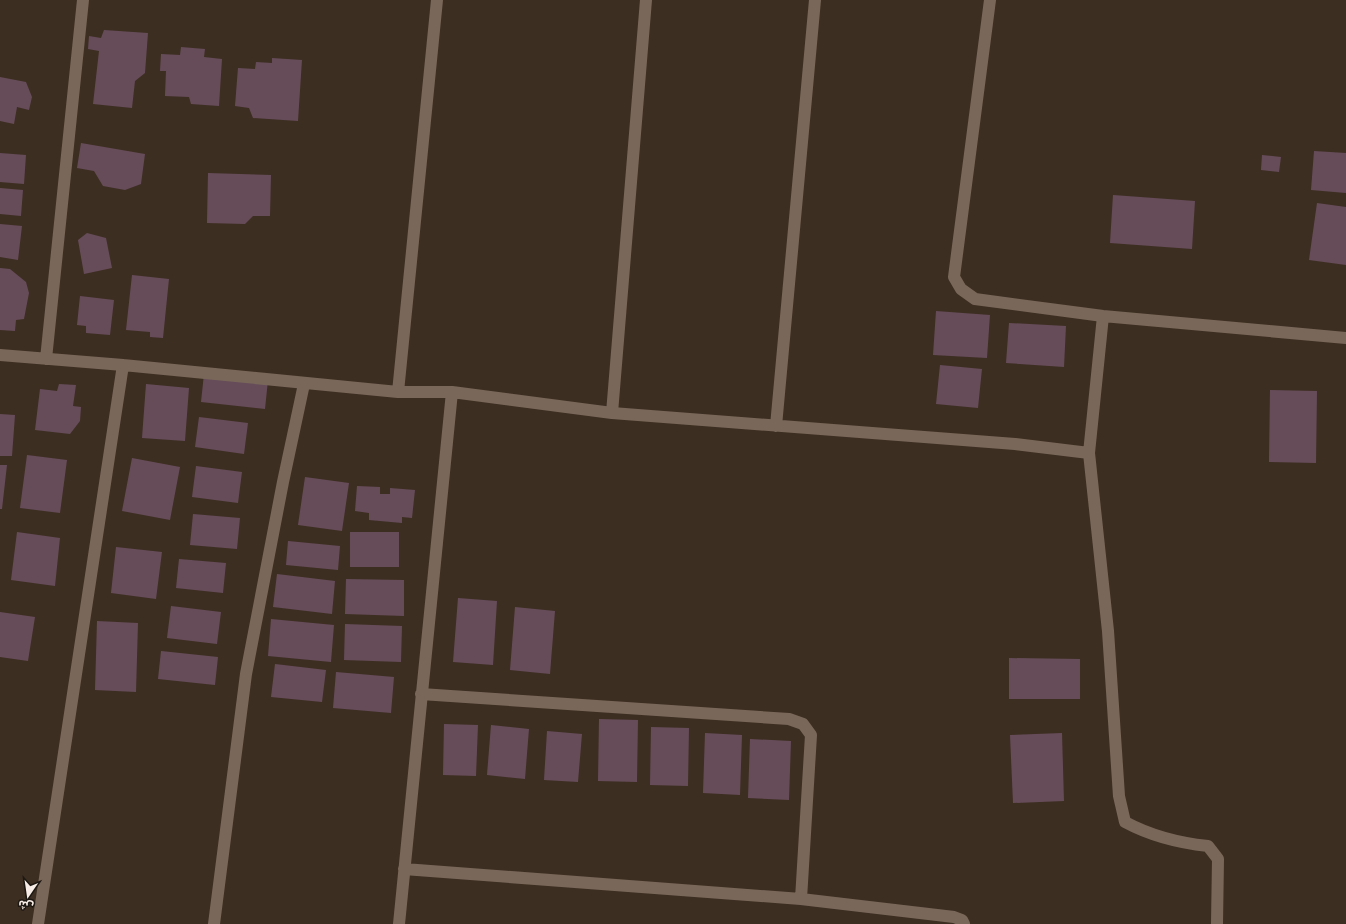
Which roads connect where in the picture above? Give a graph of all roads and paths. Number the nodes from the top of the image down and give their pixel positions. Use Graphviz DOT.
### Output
graph roads {
  1 [pos="83,0"];
  2 [pos="437,0"];
  3 [pos="646,0"];
  4 [pos="815,0"];
  5 [pos="990,0"];
  6 [pos="1103,316"];
  7 [pos="1346,338"];
  8 [pos="0,356"];
  9 [pos="46,358"];
  10 [pos="123,365"];
  11 [pos="304,384"];
  12 [pos="398,392"];
  13 [pos="452,392"];
  14 [pos="612,412"];
  15 [pos="776,426"];
  16 [pos="1088,453"];
  17 [pos="421,694"];
  18 [pos="404,869"];
  19 [pos="801,899"];
  20 [pos="38,924"];
  21 [pos="214,924"];
  22 [pos="399,924"];
  23 [pos="964,924"];
  24 [pos="1217,924"];
  1 -- 9 [label="street"];
  2 -- 12 [label="street"];
  3 -- 14 [label="street"];
  4 -- 15 [label="street"];
  5 -- 6 [label="street"];
  6 -- 7 [label="street"];
  6 -- 16 [label="street"];
  8 -- 9 [label="street"];
  9 -- 10 [label="street"];
  10 -- 11 [label="street"];
  10 -- 20 [label="street"];
  11 -- 12 [label="street"];
  11 -- 21 [label="street"];
  12 -- 13 [label="street"];
  13 -- 14 [label="street"];
  13 -- 17 [label="street"];
  14 -- 15 [label="street"];
  15 -- 16 [label="street"];
  16 -- 24 [label="street"];
  17 -- 18 [label="street"];
  17 -- 19 [label="street"];
  18 -- 19 [label="street"];
  18 -- 22 [label="street"];
  19 -- 23 [label="street"];
}
